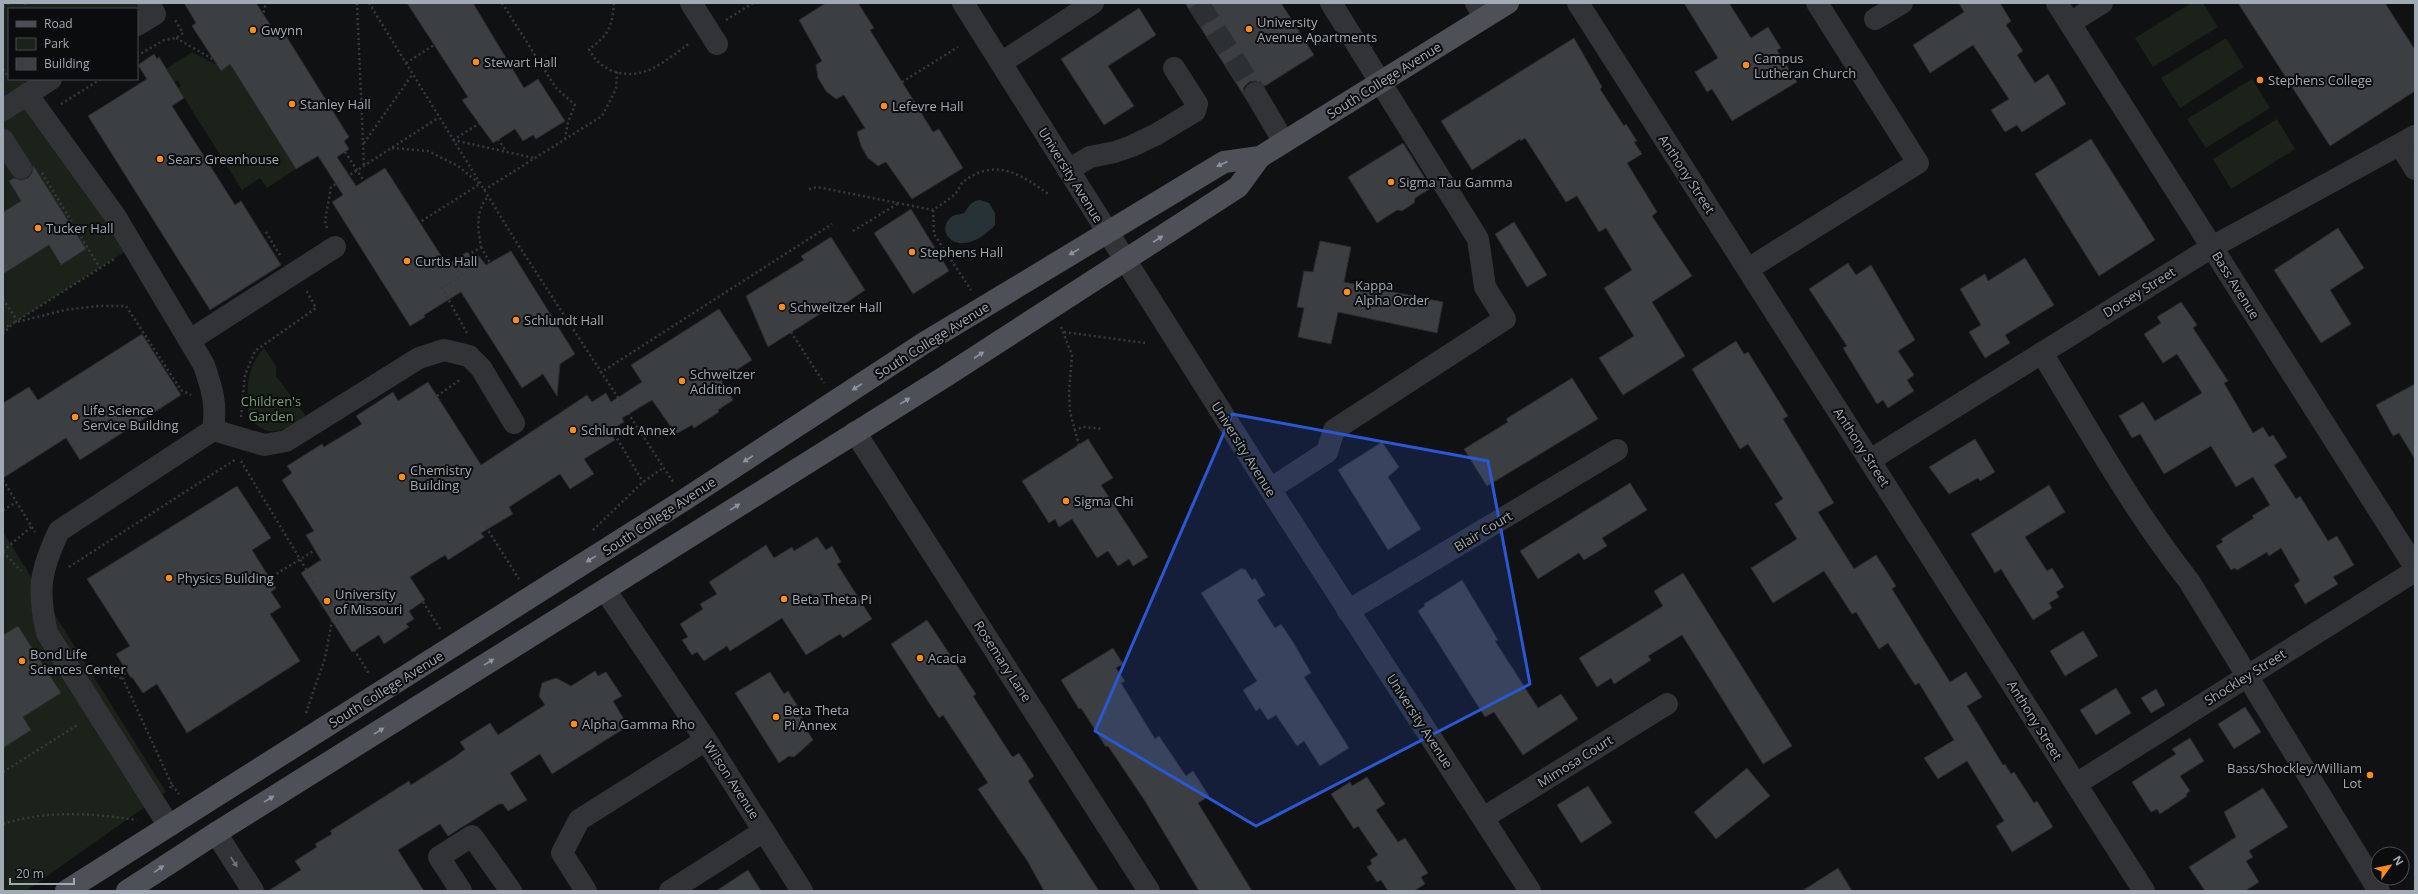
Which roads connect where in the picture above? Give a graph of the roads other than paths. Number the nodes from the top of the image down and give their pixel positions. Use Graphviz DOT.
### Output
graph roads {
  1 [pos="691,3"];
  2 [pos="963,3"];
  3 [pos="1093,3"];
  4 [pos="1331,3"];
  5 [pos="1508,3"];
  6 [pos="1578,3"];
  7 [pos="1817,3"];
  8 [pos="1902,3"];
  9 [pos="2058,3"];
  10 [pos="2102,3"];
  11 [pos="1481,10"];
  12 [pos="1875,19"];
  13 [pos="2070,23"];
  14 [pos="713,38"];
  15 [pos="1001,63"];
  16 [pos="1174,68"];
  17 [pos="49,80"];
  18 [pos="1381,82"];
  19 [pos="1255,93"];
  20 [pos="27,94"];
  21 [pos="3,110"];
  22 [pos="3,140"];
  23 [pos="2407,141"];
  24 [pos="1284,142"];
  25 [pos="1260,157"];
  26 [pos="30,169"];
  27 [pos="2415,169"];
  28 [pos="1068,170"];
  29 [pos="1107,232"];
  30 [pos="335,247"];
  31 [pos="2212,247"];
  32 [pos="1125,260"];
  33 [pos="1748,269"];
  34 [pos="190,340"];
  35 [pos="2042,353"];
  36 [pos="514,423"];
  37 [pos="213,430"];
  38 [pos="855,432"];
  39 [pos="1617,450"];
  40 [pos="1870,460"];
  41 [pos="1270,489"];
  42 [pos="2415,566"];
  43 [pos="2415,571"];
  44 [pos="606,590"];
  45 [pos="1348,611"];
  46 [pos="2246,677"];
  47 [pos="1668,704"];
  48 [pos="706,740"];
  49 [pos="2076,784"];
  50 [pos="1484,818"];
  51 [pos="169,826"];
  52 [pos="764,831"];
  53 [pos="216,833"];
  54 [pos="66,891"];
  55 [pos="127,891"];
  56 [pos="253,891"];
  57 [pos="461,891"];
  58 [pos="511,891"];
  59 [pos="586,891"];
  60 [pos="670,891"];
  61 [pos="802,891"];
  62 [pos="1149,891"];
  63 [pos="1530,891"];
  64 [pos="2144,891"];
  65 [pos="2379,891"];
  1 -- 14 [label="street"];
  2 -- 15 [label="street, University Avenue"];
  3 -- 15 [label="street"];
  4 -- 18 [label="street"];
  5 -- 11 [label="main road, South College Avenue"];
  6 -- 33 [label="street, Anthony Street"];
  7 -- 33 [label="street"];
  8 -- 12 [label="street"];
  9 -- 13 [label="street, Bass Avenue"];
  10 -- 13 [label="street"];
  11 -- 18 [label="main road, South College Avenue"];
  13 -- 31 [label="street, Bass Avenue"];
  15 -- 28 [label="street, University Avenue"];
  16 -- 28 [label="street"];
  17 -- 20 [label="street"];
  18 -- 24 [label="main road, South College Avenue"];
  18 -- 41 [label="street"];
  19 -- 24 [label="street"];
  20 -- 21 [label="street"];
  20 -- 34 [label="street"];
  22 -- 26 [label="street"];
  23 -- 27 [label="street"];
  23 -- 31 [label="street, Dorsey Street"];
  24 -- 25 [label="main road, South College Avenue"];
  25 -- 29 [label="main road, South College Avenue, one-way"];
  32 -- 25 [label="main road, South College Avenue, one-way"];
  28 -- 29 [label="street, University Avenue"];
  29 -- 32 [label="street, University Avenue"];
  29 -- 51 [label="main road, South College Avenue, one-way"];
  30 -- 34 [label="street"];
  31 -- 35 [label="street, Dorsey Street"];
  31 -- 42 [label="street, Bass Avenue"];
  38 -- 32 [label="main road, South College Avenue, one-way"];
  32 -- 41 [label="street, University Avenue"];
  33 -- 40 [label="street, Anthony Street"];
  34 -- 37 [label="street"];
  35 -- 40 [label="street, Dorsey Street"];
  35 -- 46 [label="street"];
  36 -- 37 [label="street"];
  37 -- 51 [label="street"];
  44 -- 38 [label="main road, South College Avenue, one-way"];
  38 -- 62 [label="street, Rosemary Lane"];
  39 -- 45 [label="street, Blair Court"];
  40 -- 49 [label="street, Anthony Street"];
  41 -- 45 [label="street, University Avenue"];
  43 -- 46 [label="street, Shockley Street"];
  44 -- 48 [label="street, Wilson Avenue"];
  53 -- 44 [label="main road, South College Avenue, one-way"];
  45 -- 50 [label="street, University Avenue"];
  46 -- 49 [label="street, Shockley Street"];
  46 -- 65 [label="street"];
  47 -- 50 [label="street, Mimosa Court"];
  48 -- 52 [label="street, Wilson Avenue"];
  48 -- 59 [label="street"];
  49 -- 64 [label="street, Anthony Street"];
  50 -- 63 [label="street, University Avenue"];
  51 -- 54 [label="main road, South College Avenue"];
  52 -- 60 [label="street"];
  52 -- 61 [label="street, Wilson Avenue"];
  55 -- 53 [label="main road, South College Avenue, one-way"];
  53 -- 56 [label="street, one-way"];
  57 -- 58 [label="street"];
}
